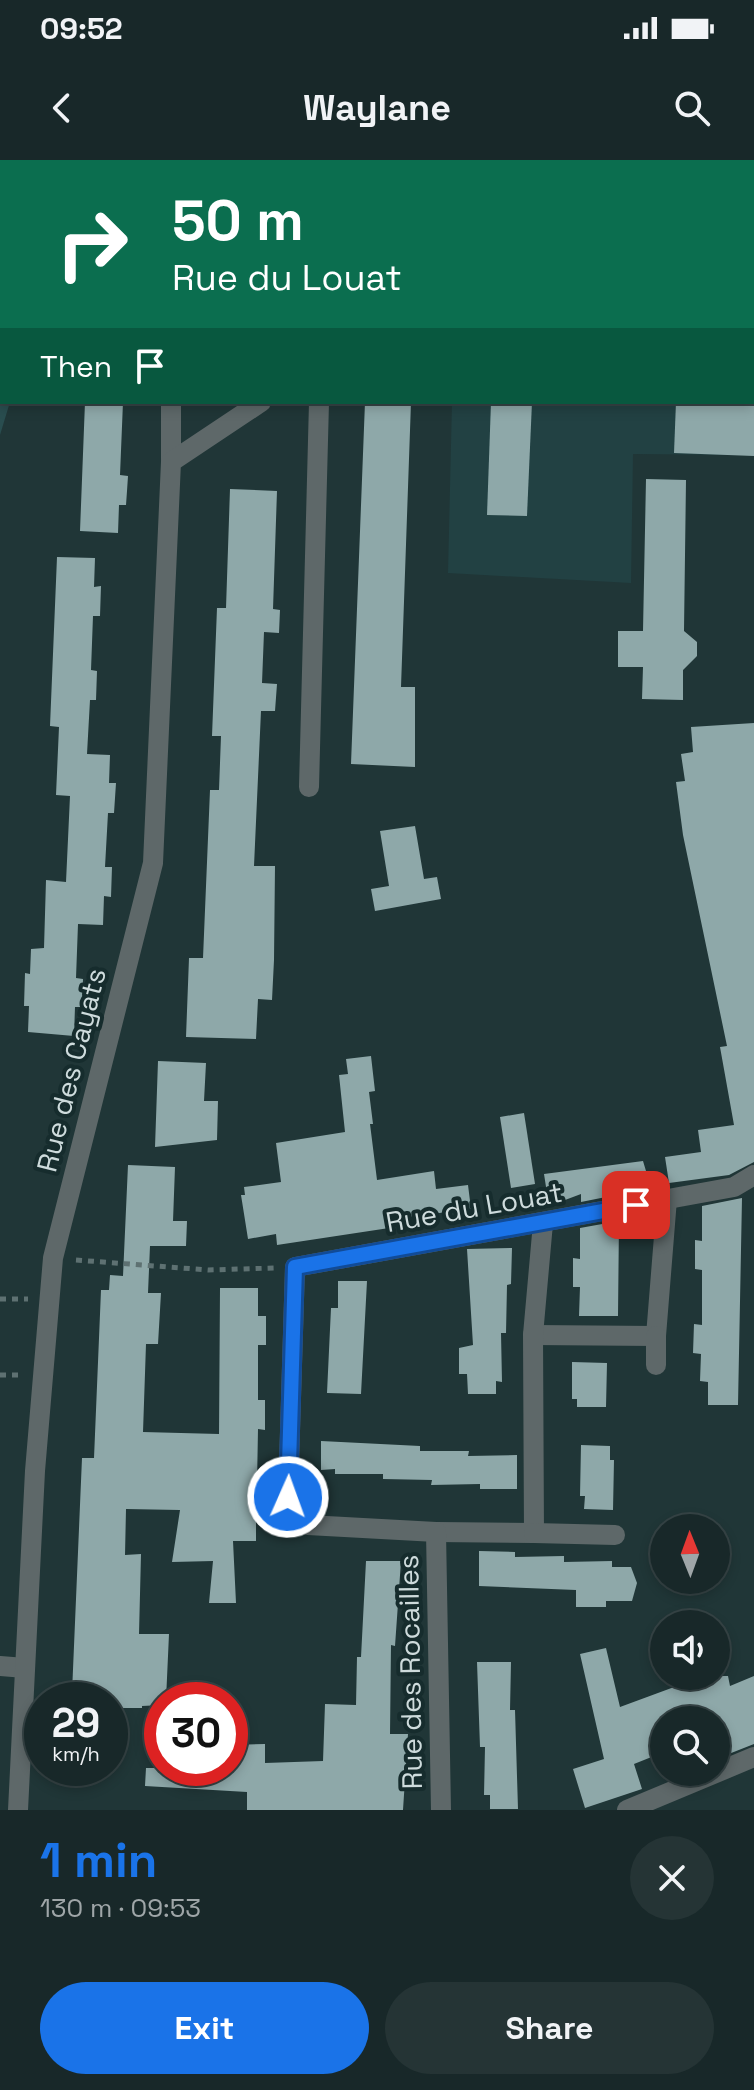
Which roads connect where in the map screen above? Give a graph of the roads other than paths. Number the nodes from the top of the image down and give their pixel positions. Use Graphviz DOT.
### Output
graph roads {
  1 [pos="171,404"];
  2 [pos="258,404"];
  3 [pos="319,404"];
  4 [pos="171,462"];
  5 [pos="309,787"];
  6 [pos="754,1175"];
  7 [pos="667,1199"];
  8 [pos="543,1223"];
  9 [pos="295,1267"];
  10 [pos="533,1335"];
  11 [pos="656,1336"];
  12 [pos="656,1365"];
  13 [pos="436,1532"];
  14 [pos="534,1533"];
  15 [pos="615,1535"];
  16 [pos="0,1666"];
  17 [pos="25,1668"];
  18 [pos="754,1757"];
  19 [pos="18,1805"];
  20 [pos="441,1810"];
  21 [pos="627,1810"];
  1 -- 4 [label="street, Rue des Cayats"];
  2 -- 4 [label="street"];
  3 -- 5 [label="street"];
  4 -- 17 [label="street, Rue des Cayats"];
  6 -- 7 [label="street, Rue du Louat"];
  7 -- 8 [label="street, Rue du Louat"];
  7 -- 11 [label="street"];
  8 -- 9 [label="street, Rue du Louat"];
  8 -- 10 [label="street"];
  9 -- 13 [label="street, Rue des Rocailles"];
  10 -- 11 [label="street"];
  10 -- 14 [label="street"];
  11 -- 12 [label="street"];
  13 -- 14 [label="street, Rue des Rocailles"];
  13 -- 20 [label="street, Rue des Rocailles"];
  14 -- 15 [label="street, Rue des Rocailles"];
  16 -- 17 [label="street"];
  17 -- 19 [label="street, Rue des Cayats"];
  18 -- 21 [label="street"];
}
